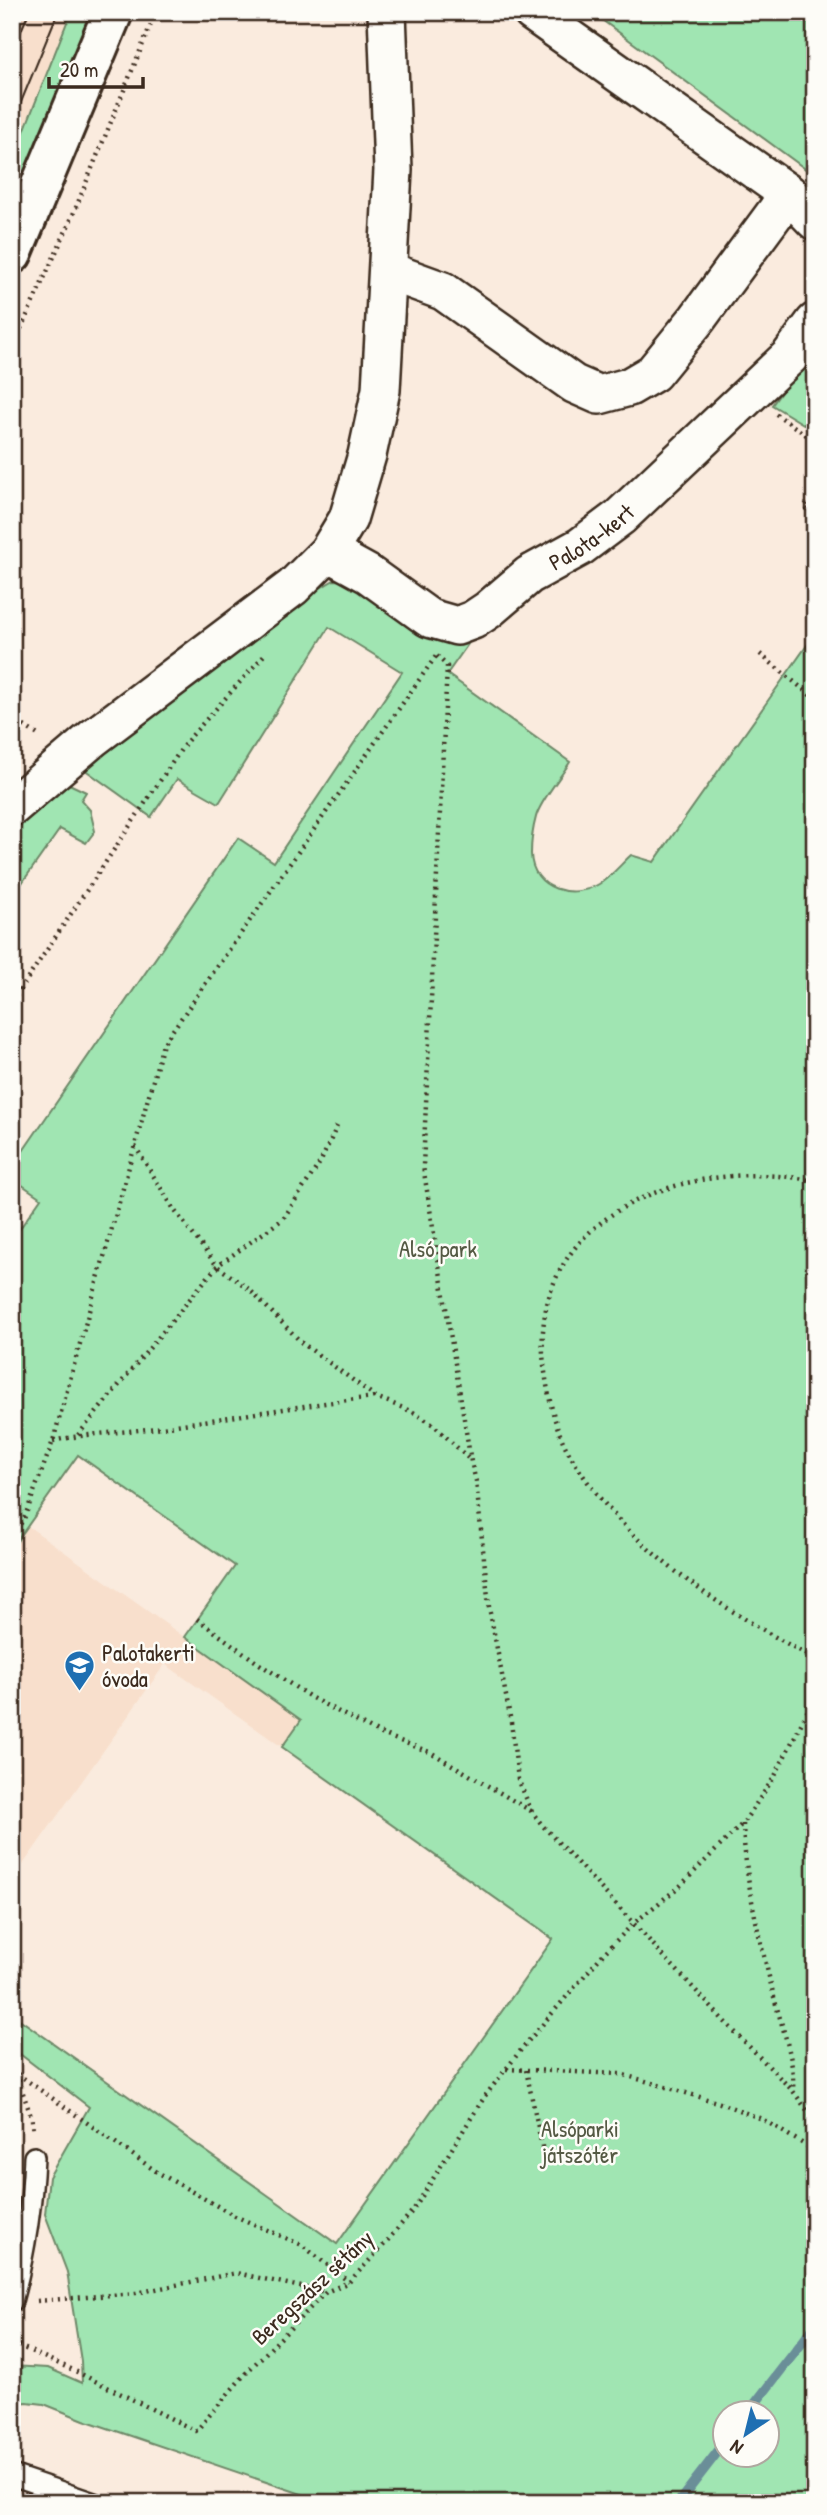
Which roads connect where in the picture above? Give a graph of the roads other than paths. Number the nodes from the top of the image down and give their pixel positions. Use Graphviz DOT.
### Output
graph roads {
  1 [pos="113,12"];
  2 [pos="532,12"];
  3 [pos="388,13"];
  4 [pos="789,194"];
  5 [pos="815,221"];
  6 [pos="12,254"];
  7 [pos="388,271"];
  8 [pos="815,322"];
  9 [pos="328,552"];
  10 [pos="12,807"];
  11 [pos="34,2157"];
  12 [pos="18,2302"];
  13 [pos="12,2475"];
  14 [pos="94,2503"];
  1 -- 6 [label="main road"];
  2 -- 4 [label="street"];
  3 -- 7 [label="street"];
  4 -- 5 [label="street"];
  4 -- 7 [label="street"];
  7 -- 9 [label="street"];
  8 -- 9 [label="street, Palota-kert"];
  9 -- 10 [label="street"];
  11 -- 12 [label="lane"];
  13 -- 14 [label="lane"];
}
